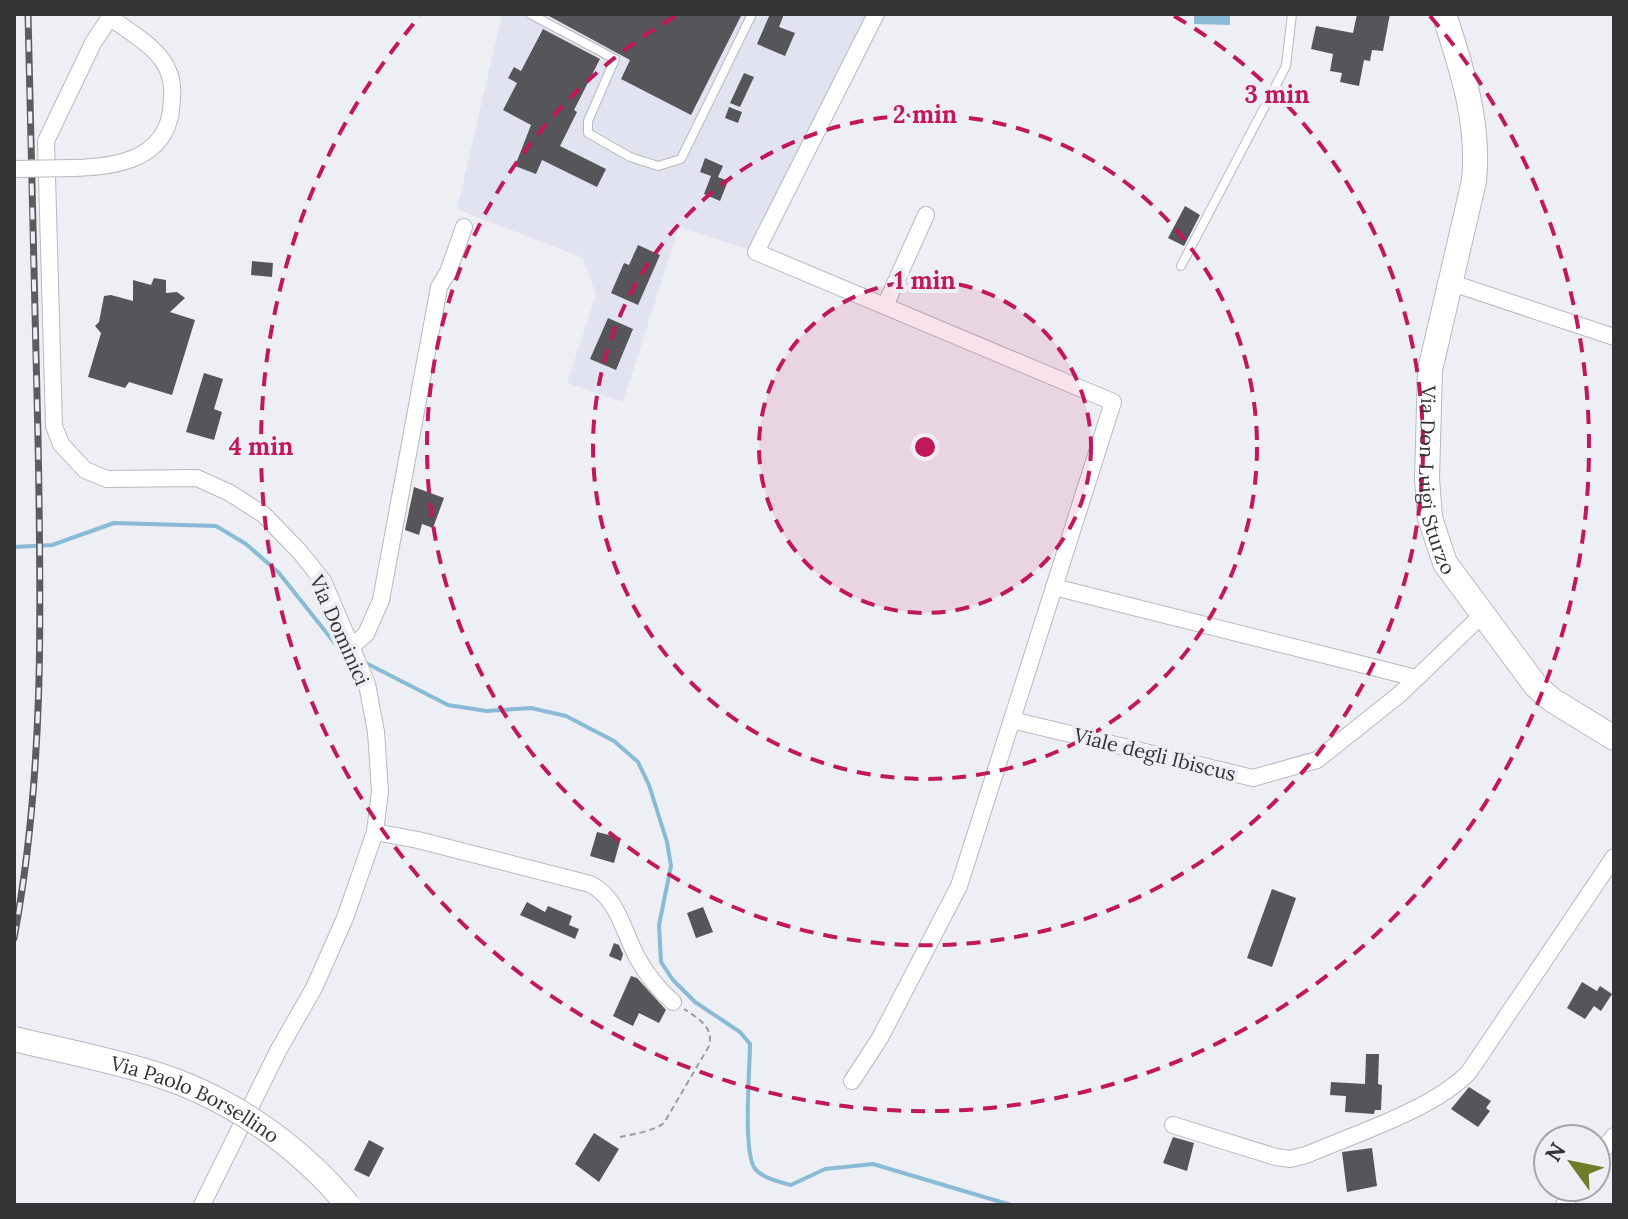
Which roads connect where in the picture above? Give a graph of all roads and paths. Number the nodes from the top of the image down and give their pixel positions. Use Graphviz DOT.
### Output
graph roads {
  1 [pos="530,14"];
  2 [pos="752,14"];
  3 [pos="876,14"];
  4 [pos="1292,14"];
  5 [pos="1444,14"];
  6 [pos="112,16"];
  7 [pos="14,169"];
  8 [pos="926,215"];
  9 [pos="464,227"];
  10 [pos="1181,266"];
  11 [pos="1449,282"];
  12 [pos="885,306"];
  13 [pos="1614,337"];
  14 [pos="1054,587"];
  15 [pos="1482,615"];
  16 [pos="354,655"];
  17 [pos="1416,678"];
  18 [pos="1012,720"];
  19 [pos="1614,738"];
  20 [pos="375,832"];
  21 [pos="1614,857"];
  22 [pos="673,1002"];
  23 [pos="14,1039"];
  24 [pos="852,1081"];
  25 [pos="1173,1125"];
  26 [pos="620,1137"];
  27 [pos="202,1205"];
  28 [pos="348,1205"];
  1 -- 2 [label="lane"];
  3 -- 12 [label="street"];
  4 -- 10 [label="lane"];
  5 -- 11 [label="street, Via Don Luigi Sturzo"];
  6 -- 7 [label="street, bridge"];
  6 -- 16 [label="street, Via Dominici"];
  8 -- 12 [label="street"];
  9 -- 16 [label="street"];
  11 -- 13 [label="street"];
  11 -- 15 [label="street, Via Don Luigi Sturzo"];
  12 -- 14 [label="street"];
  14 -- 17 [label="street"];
  14 -- 18 [label="street"];
  15 -- 17 [label="street, Viale degli Ibiscus"];
  15 -- 19 [label="street, Via Don Luigi Sturzo"];
  16 -- 20 [label="street, Via Dominici"];
  17 -- 18 [label="street, Viale degli Ibiscus"];
  18 -- 24 [label="street"];
  20 -- 22 [label="street"];
  20 -- 27 [label="street, Via Dominici"];
  21 -- 25 [label="street"];
  22 -- 26 [label="path"];
  23 -- 28 [label="street, Via Paolo Borsellino, bridge"];
}
